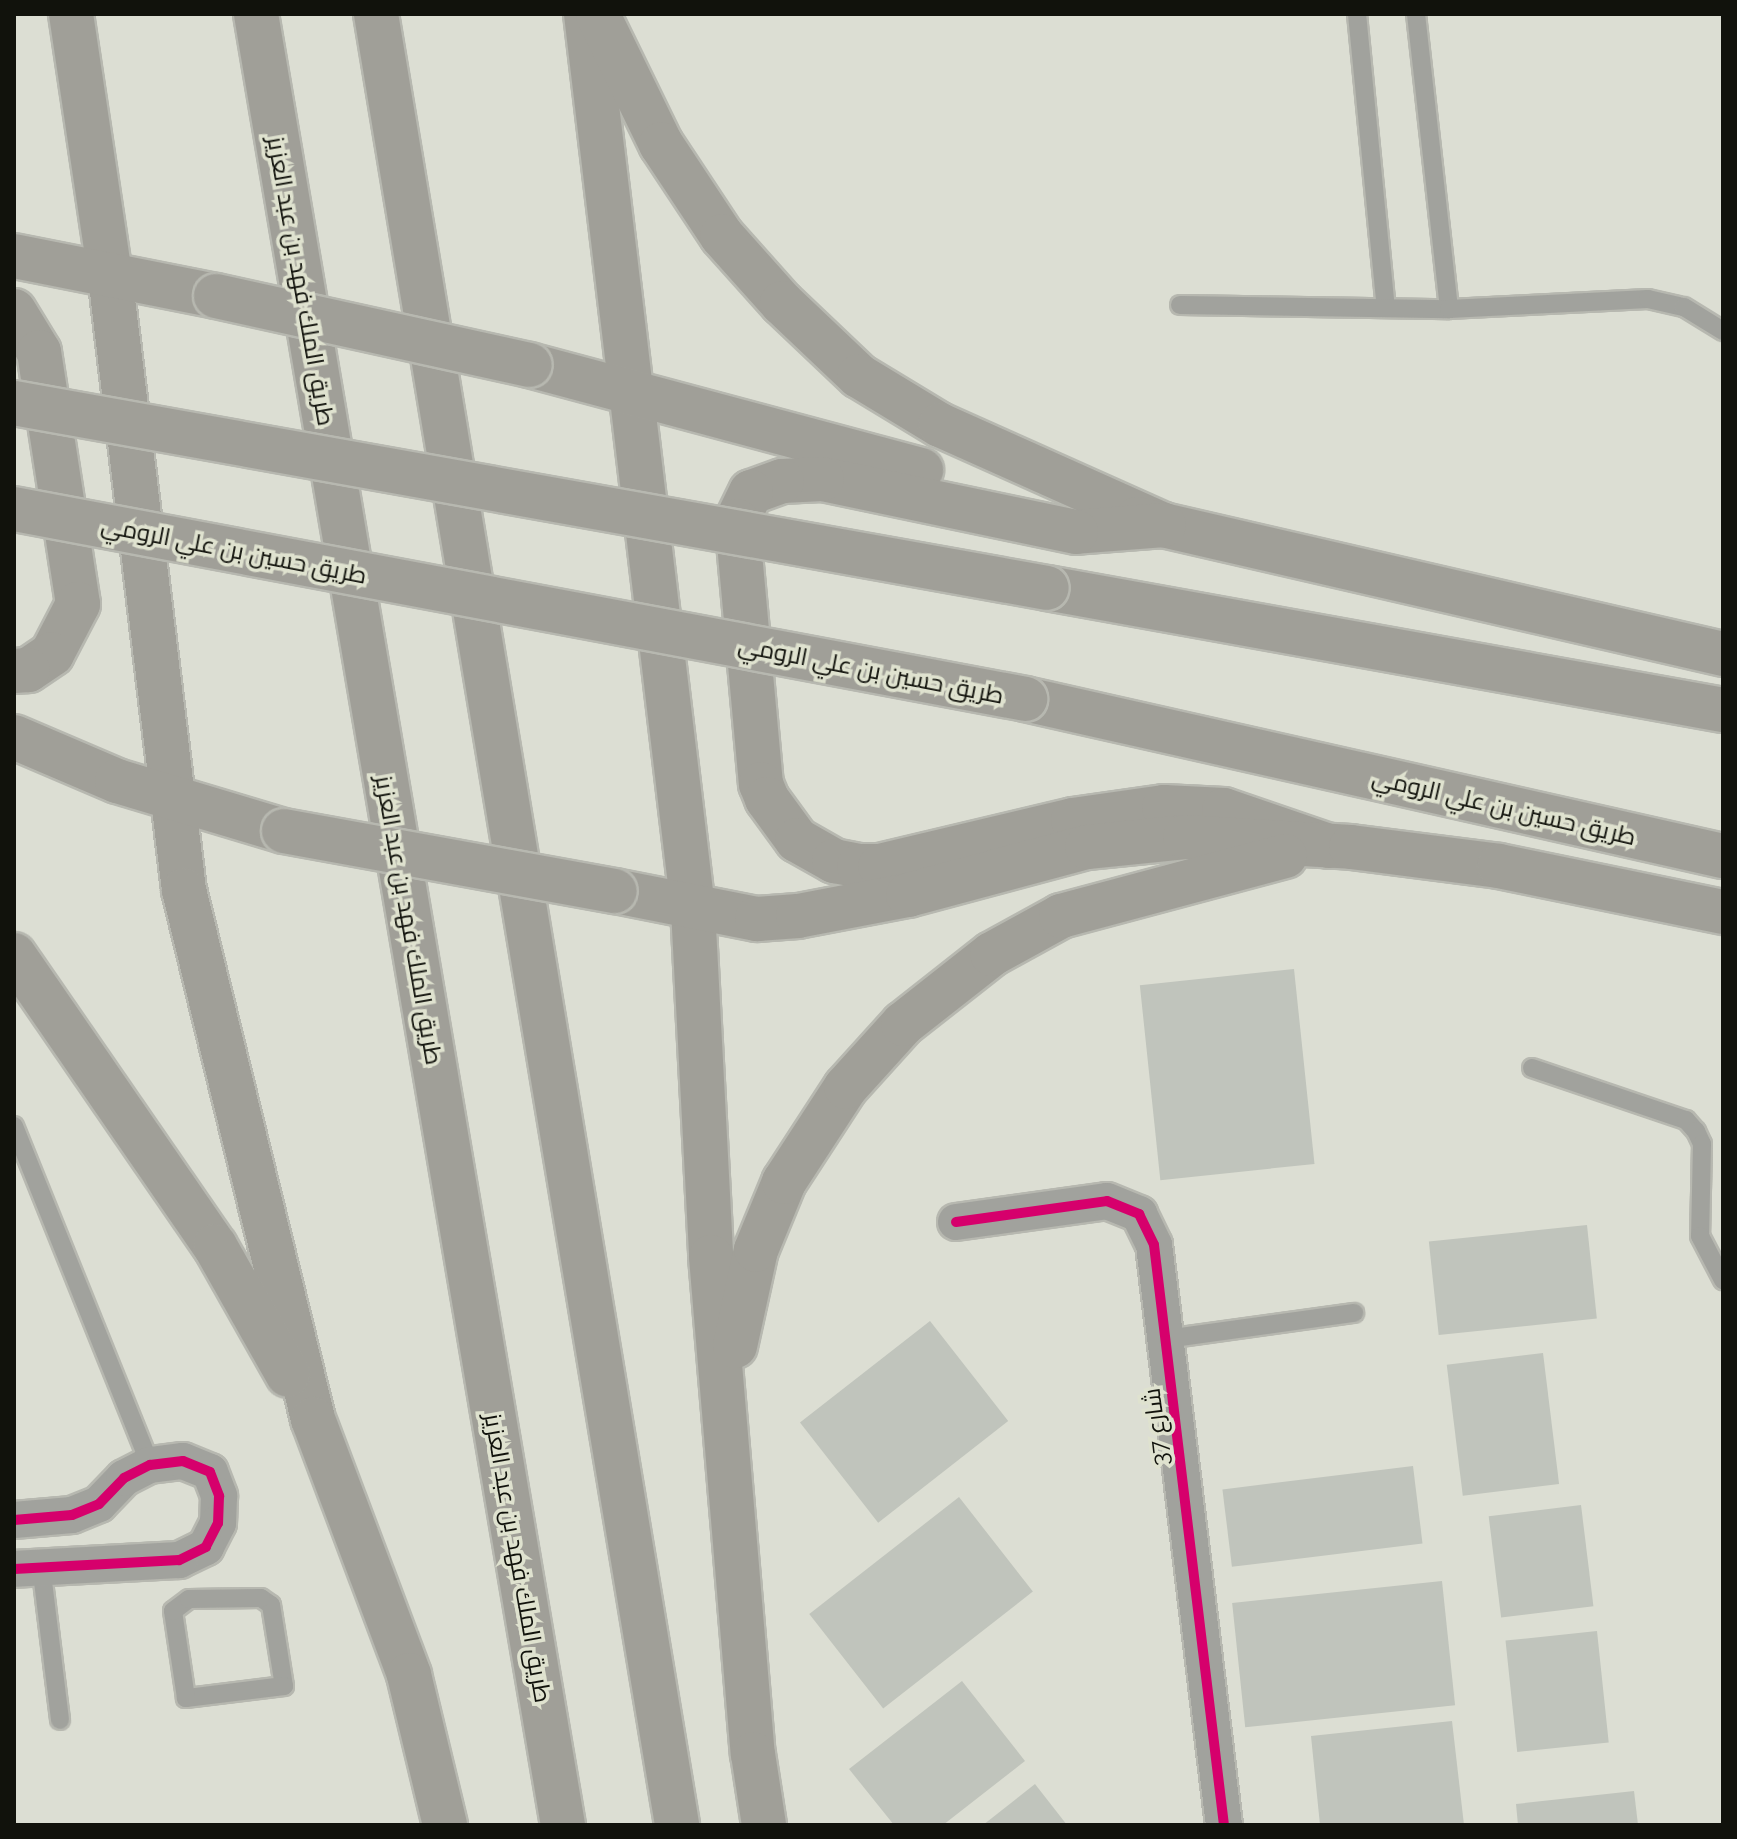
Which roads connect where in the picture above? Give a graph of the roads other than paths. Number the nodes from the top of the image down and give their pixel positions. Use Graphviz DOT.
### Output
graph roads {
  1 [pos="71,14"];
  2 [pos="256,14"];
  3 [pos="376,14"];
  4 [pos="586,14"];
  5 [pos="597,14"];
  6 [pos="1357,14"];
  7 [pos="1416,14"];
  8 [pos="14,256"];
  9 [pos="110,275"];
  10 [pos="1180,305"];
  11 [pos="1386,308"];
  12 [pos="1449,309"];
  13 [pos="14,311"];
  14 [pos="1723,331"];
  15 [pos="634,393"];
  16 [pos="14,403"];
  17 [pos="14,509"];
  18 [pos="1164,525"];
  19 [pos="1723,654"];
  20 [pos="14,671"];
  21 [pos="1723,710"];
  22 [pos="14,737"];
  23 [pos="171,799"];
  24 [pos="1329,846"];
  25 [pos="1723,856"];
  26 [pos="693,909"];
  27 [pos="1723,912"];
  28 [pos="14,955"];
  29 [pos="1532,1068"];
  30 [pos="14,1126"];
  31 [pos="956,1222"];
  32 [pos="1723,1280"];
  33 [pos="1354,1313"];
  34 [pos="1166,1339"];
  35 [pos="313,1419"];
  36 [pos="150,1465"];
  37 [pos="732,1496"];
  38 [pos="14,1520"];
  39 [pos="179,1560"];
  40 [pos="28,1567"];
  41 [pos="189,1599"];
  42 [pos="60,1720"];
  43 [pos="445,1825"];
  44 [pos="563,1825"];
  45 [pos="677,1825"];
  46 [pos="764,1825"];
  47 [pos="1224,1825"];
  1 -- 9 [label="highway"];
  2 -- 44 [label="highway, طريق الملك فهد بن عبد العزيز"];
  3 -- 45 [label="highway"];
  4 -- 15 [label="highway"];
  5 -- 18 [label="highway"];
  6 -- 11 [label="lane"];
  7 -- 12 [label="lane"];
  8 -- 9 [label="highway"];
  9 -- 15 [label="highway, bridge"];
  9 -- 23 [label="highway"];
  10 -- 11 [label="lane"];
  11 -- 12 [label="lane"];
  12 -- 14 [label="lane"];
  13 -- 20 [label="highway"];
  15 -- 18 [label="highway"];
  15 -- 26 [label="highway"];
  16 -- 21 [label="highway, bridge"];
  17 -- 25 [label="highway, طريق حسين بن علي الرومي, bridge"];
  18 -- 19 [label="highway"];
  18 -- 24 [label="highway"];
  22 -- 23 [label="highway"];
  23 -- 26 [label="highway, bridge"];
  23 -- 35 [label="highway"];
  24 -- 26 [label="highway"];
  24 -- 27 [label="highway"];
  24 -- 37 [label="highway"];
  26 -- 37 [label="highway"];
  28 -- 35 [label="highway"];
  29 -- 32 [label="lane"];
  30 -- 36 [label="lane"];
  31 -- 34 [label="street, شارع 37"];
  33 -- 34 [label="lane"];
  34 -- 47 [label="street, شارع 37"];
  35 -- 43 [label="highway"];
  36 -- 38 [label="street"];
  36 -- 39 [label="street"];
  37 -- 46 [label="highway"];
  39 -- 40 [label="street"];
  39 -- 41 [label="lane"];
  40 -- 42 [label="lane"];
  41 -- 41 [label="lane"];
}
